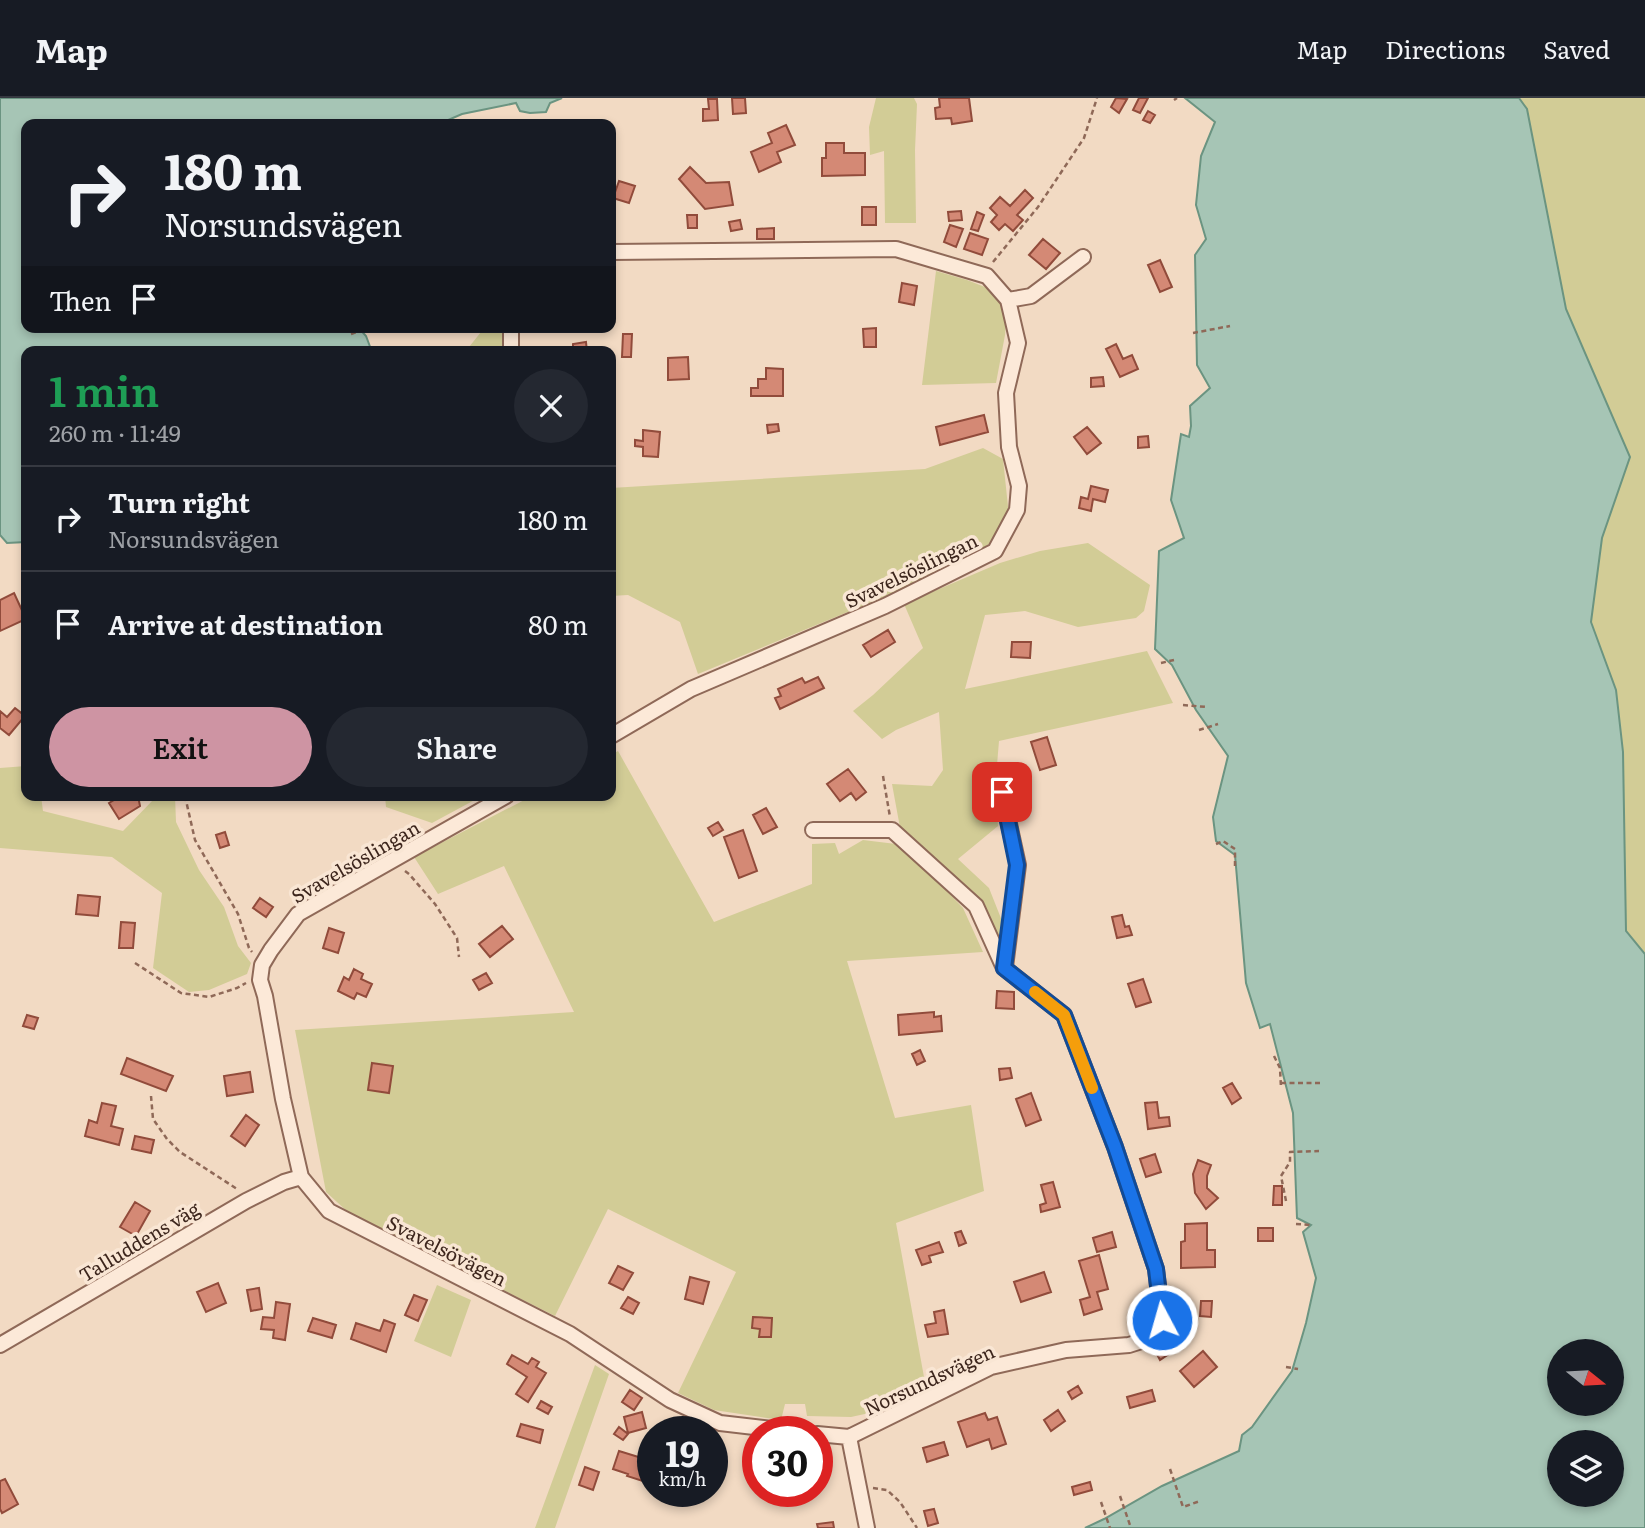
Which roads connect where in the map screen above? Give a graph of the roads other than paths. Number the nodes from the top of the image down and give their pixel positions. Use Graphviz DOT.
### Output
graph roads {
  1 [pos="616,252"];
  2 [pos="1083,257"];
  3 [pos="1008,300"];
  4 [pos="616,733"];
  5 [pos="1002,792"];
  6 [pos="497,801"];
  7 [pos="813,830"];
  8 [pos="1004,968"];
  9 [pos="261,972"];
  10 [pos="300,1177"];
  11 [pos="0,1345"];
  12 [pos="742,1426"];
  13 [pos="833,1436"];
  14 [pos="849,1437"];
  15 [pos="867,1528"];
  1 -- 3 [label="street, Svavelsöslingan"];
  2 -- 3 [label="street"];
  3 -- 4 [label="street, Svavelsöslingan"];
  5 -- 8 [label="street"];
  6 -- 9 [label="street, Svavelsöslingan"];
  7 -- 8 [label="street, Norsundsvägen"];
  8 -- 14 [label="street, Norsundsvägen"];
  9 -- 10 [label="street, Svavelsövägen"];
  10 -- 11 [label="street, Talluddens väg"];
  10 -- 12 [label="street, Svavelsövägen"];
  13 -- 14 [label="street"];
  14 -- 15 [label="street"];
}
